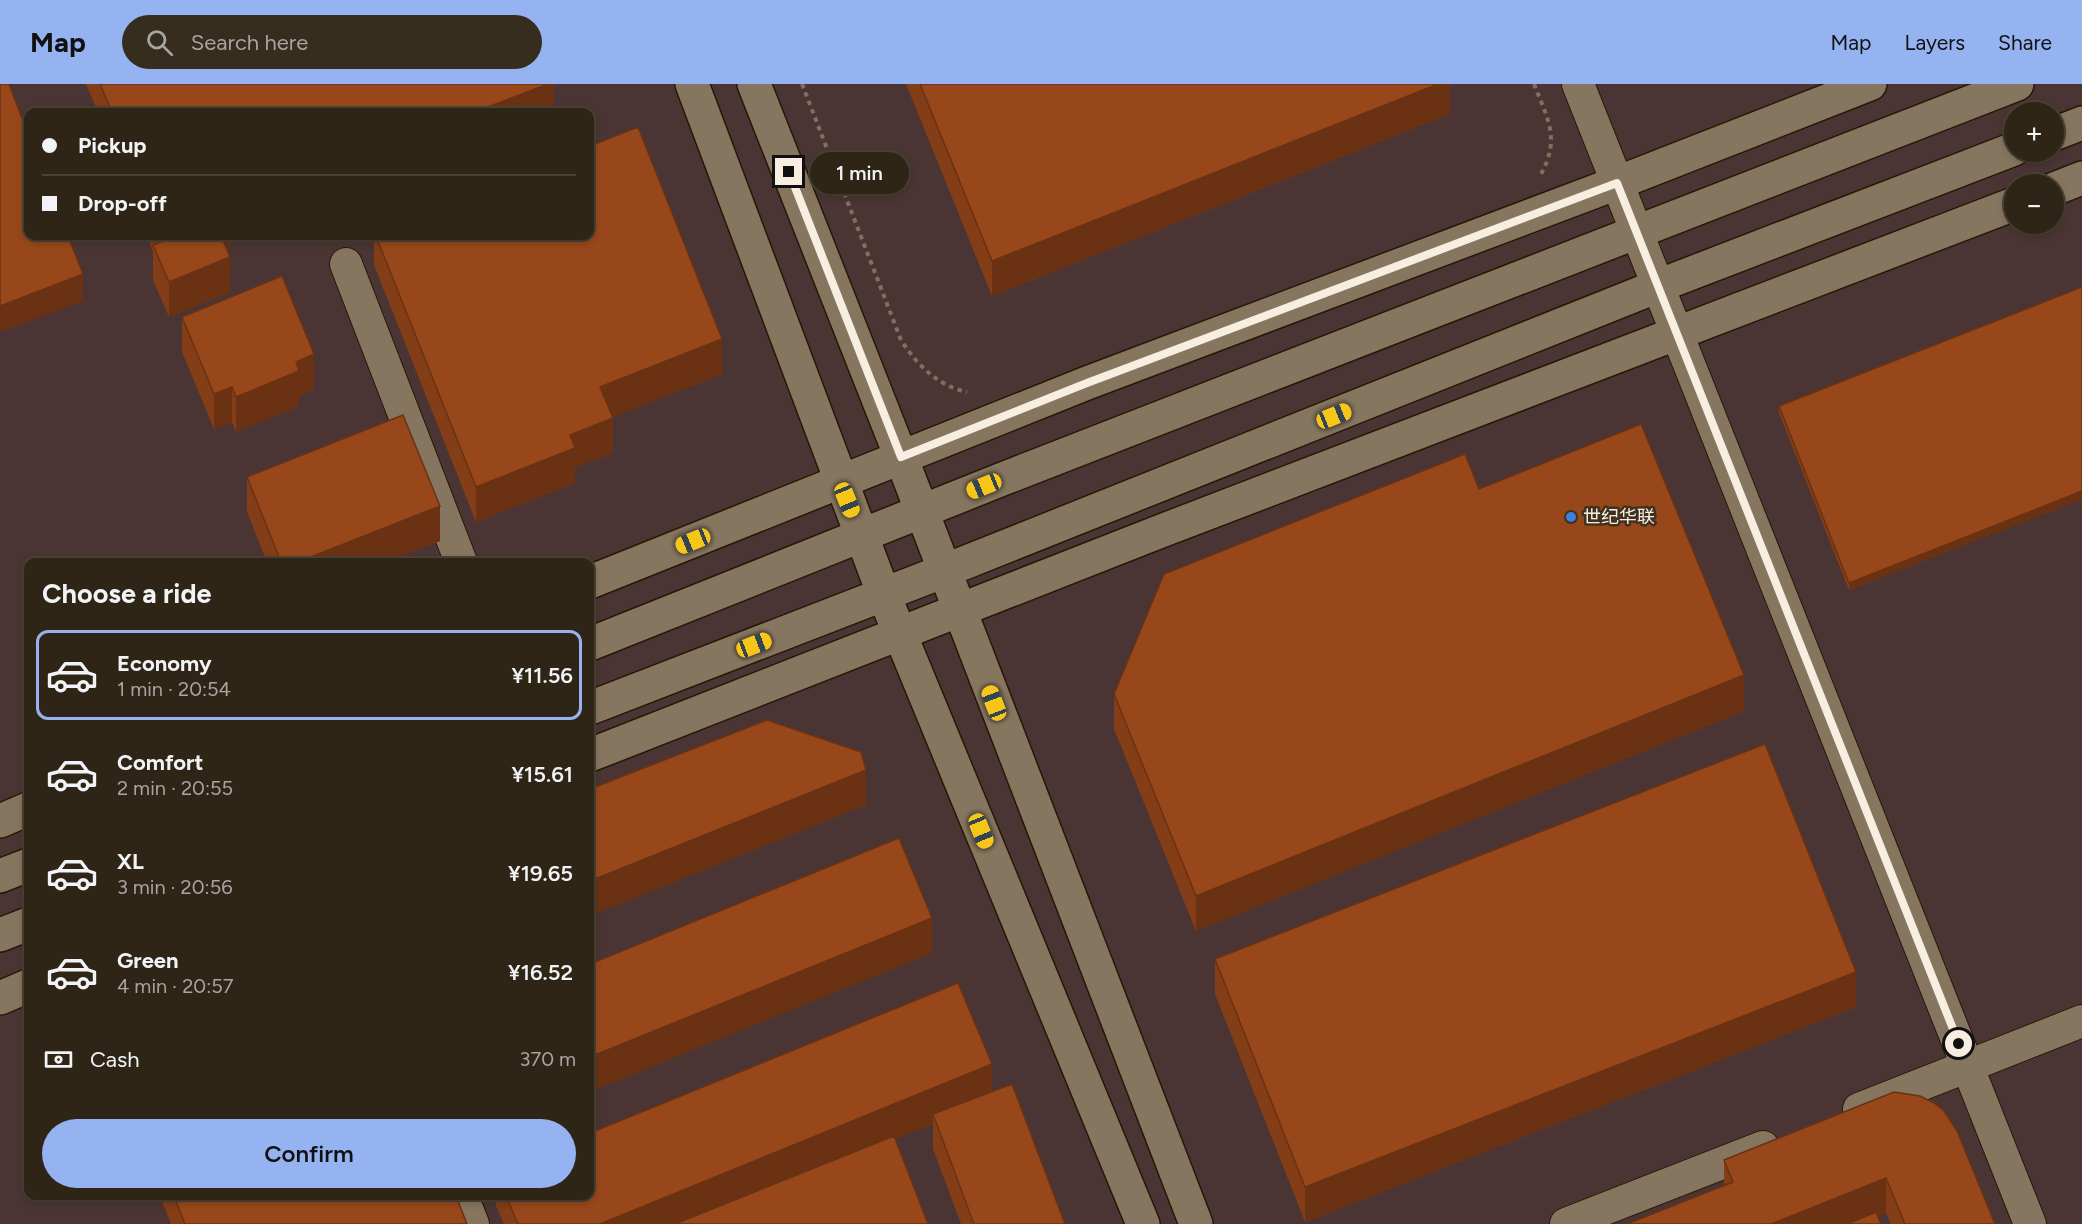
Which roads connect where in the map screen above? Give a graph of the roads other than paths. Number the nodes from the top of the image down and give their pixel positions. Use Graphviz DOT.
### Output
graph roads {
  1 [pos="692,84"];
  2 [pos="754,84"];
  3 [pos="1578,84"];
  4 [pos="1870,84"];
  5 [pos="2017,84"];
  6 [pos="2082,123"];
  7 [pos="2064,130"];
  8 [pos="2004,153"];
  9 [pos="2082,178"];
  10 [pos="1617,183"];
  11 [pos="2064,185"];
  12 [pos="2004,208"];
  13 [pos="1636,231"];
  14 [pos="346,264"];
  15 [pos="1658,286"];
  16 [pos="1677,333"];
  17 [pos="901,457"];
  18 [pos="840,482"];
  19 [pos="922,511"];
  20 [pos="862,537"];
  21 [pos="459,558"];
  22 [pos="944,571"];
  23 [pos="594,580"];
  24 [pos="884,595"];
  25 [pos="959,612"];
  26 [pos="900,634"];
  27 [pos="594,642"];
  28 [pos="594,706"];
  29 [pos="594,753"];
  30 [pos="24,811"];
  31 [pos="0,821"];
  32 [pos="24,867"];
  33 [pos="0,876"];
  34 [pos="24,926"];
  35 [pos="0,935"];
  36 [pos="24,988"];
  37 [pos="0,998"];
  38 [pos="2082,1021"];
  39 [pos="1967,1066"];
  40 [pos="1834,1119"];
  41 [pos="1789,1136"];
  42 [pos="464,1200"];
  43 [pos="473,1224"];
  44 [pos="1143,1224"];
  45 [pos="1196,1224"];
  46 [pos="1566,1224"];
  47 [pos="2030,1224"];
  1 -- 18 [label="main road"];
  2 -- 17 [label="main road"];
  3 -- 10 [label="street"];
  4 -- 10 [label="main road"];
  5 -- 13 [label="main road"];
  6 -- 7 [label="main road"];
  8 -- 15 [label="main road"];
  9 -- 11 [label="main road"];
  10 -- 13 [label="street"];
  10 -- 17 [label="main road"];
  12 -- 16 [label="main road"];
  13 -- 15 [label="street"];
  13 -- 19 [label="main road"];
  14 -- 21 [label="street"];
  15 -- 16 [label="street"];
  15 -- 22 [label="main road"];
  16 -- 25 [label="main road"];
  16 -- 39 [label="street"];
  17 -- 18 [label="main road"];
  17 -- 19 [label="main road"];
  18 -- 20 [label="main road"];
  18 -- 23 [label="main road"];
  19 -- 20 [label="main road"];
  19 -- 22 [label="main road"];
  20 -- 24 [label="main road"];
  20 -- 27 [label="main road"];
  22 -- 24 [label="main road"];
  22 -- 25 [label="main road"];
  24 -- 26 [label="main road"];
  24 -- 28 [label="main road"];
  25 -- 26 [label="main road"];
  25 -- 45 [label="main road"];
  26 -- 29 [label="main road"];
  26 -- 44 [label="main road"];
  30 -- 31 [label="main road"];
  32 -- 33 [label="main road"];
  34 -- 35 [label="main road"];
  36 -- 37 [label="main road"];
  38 -- 39 [label="street"];
  39 -- 40 [label="street"];
  39 -- 47 [label="street"];
  41 -- 46 [label="street"];
  42 -- 43 [label="street"];
}
